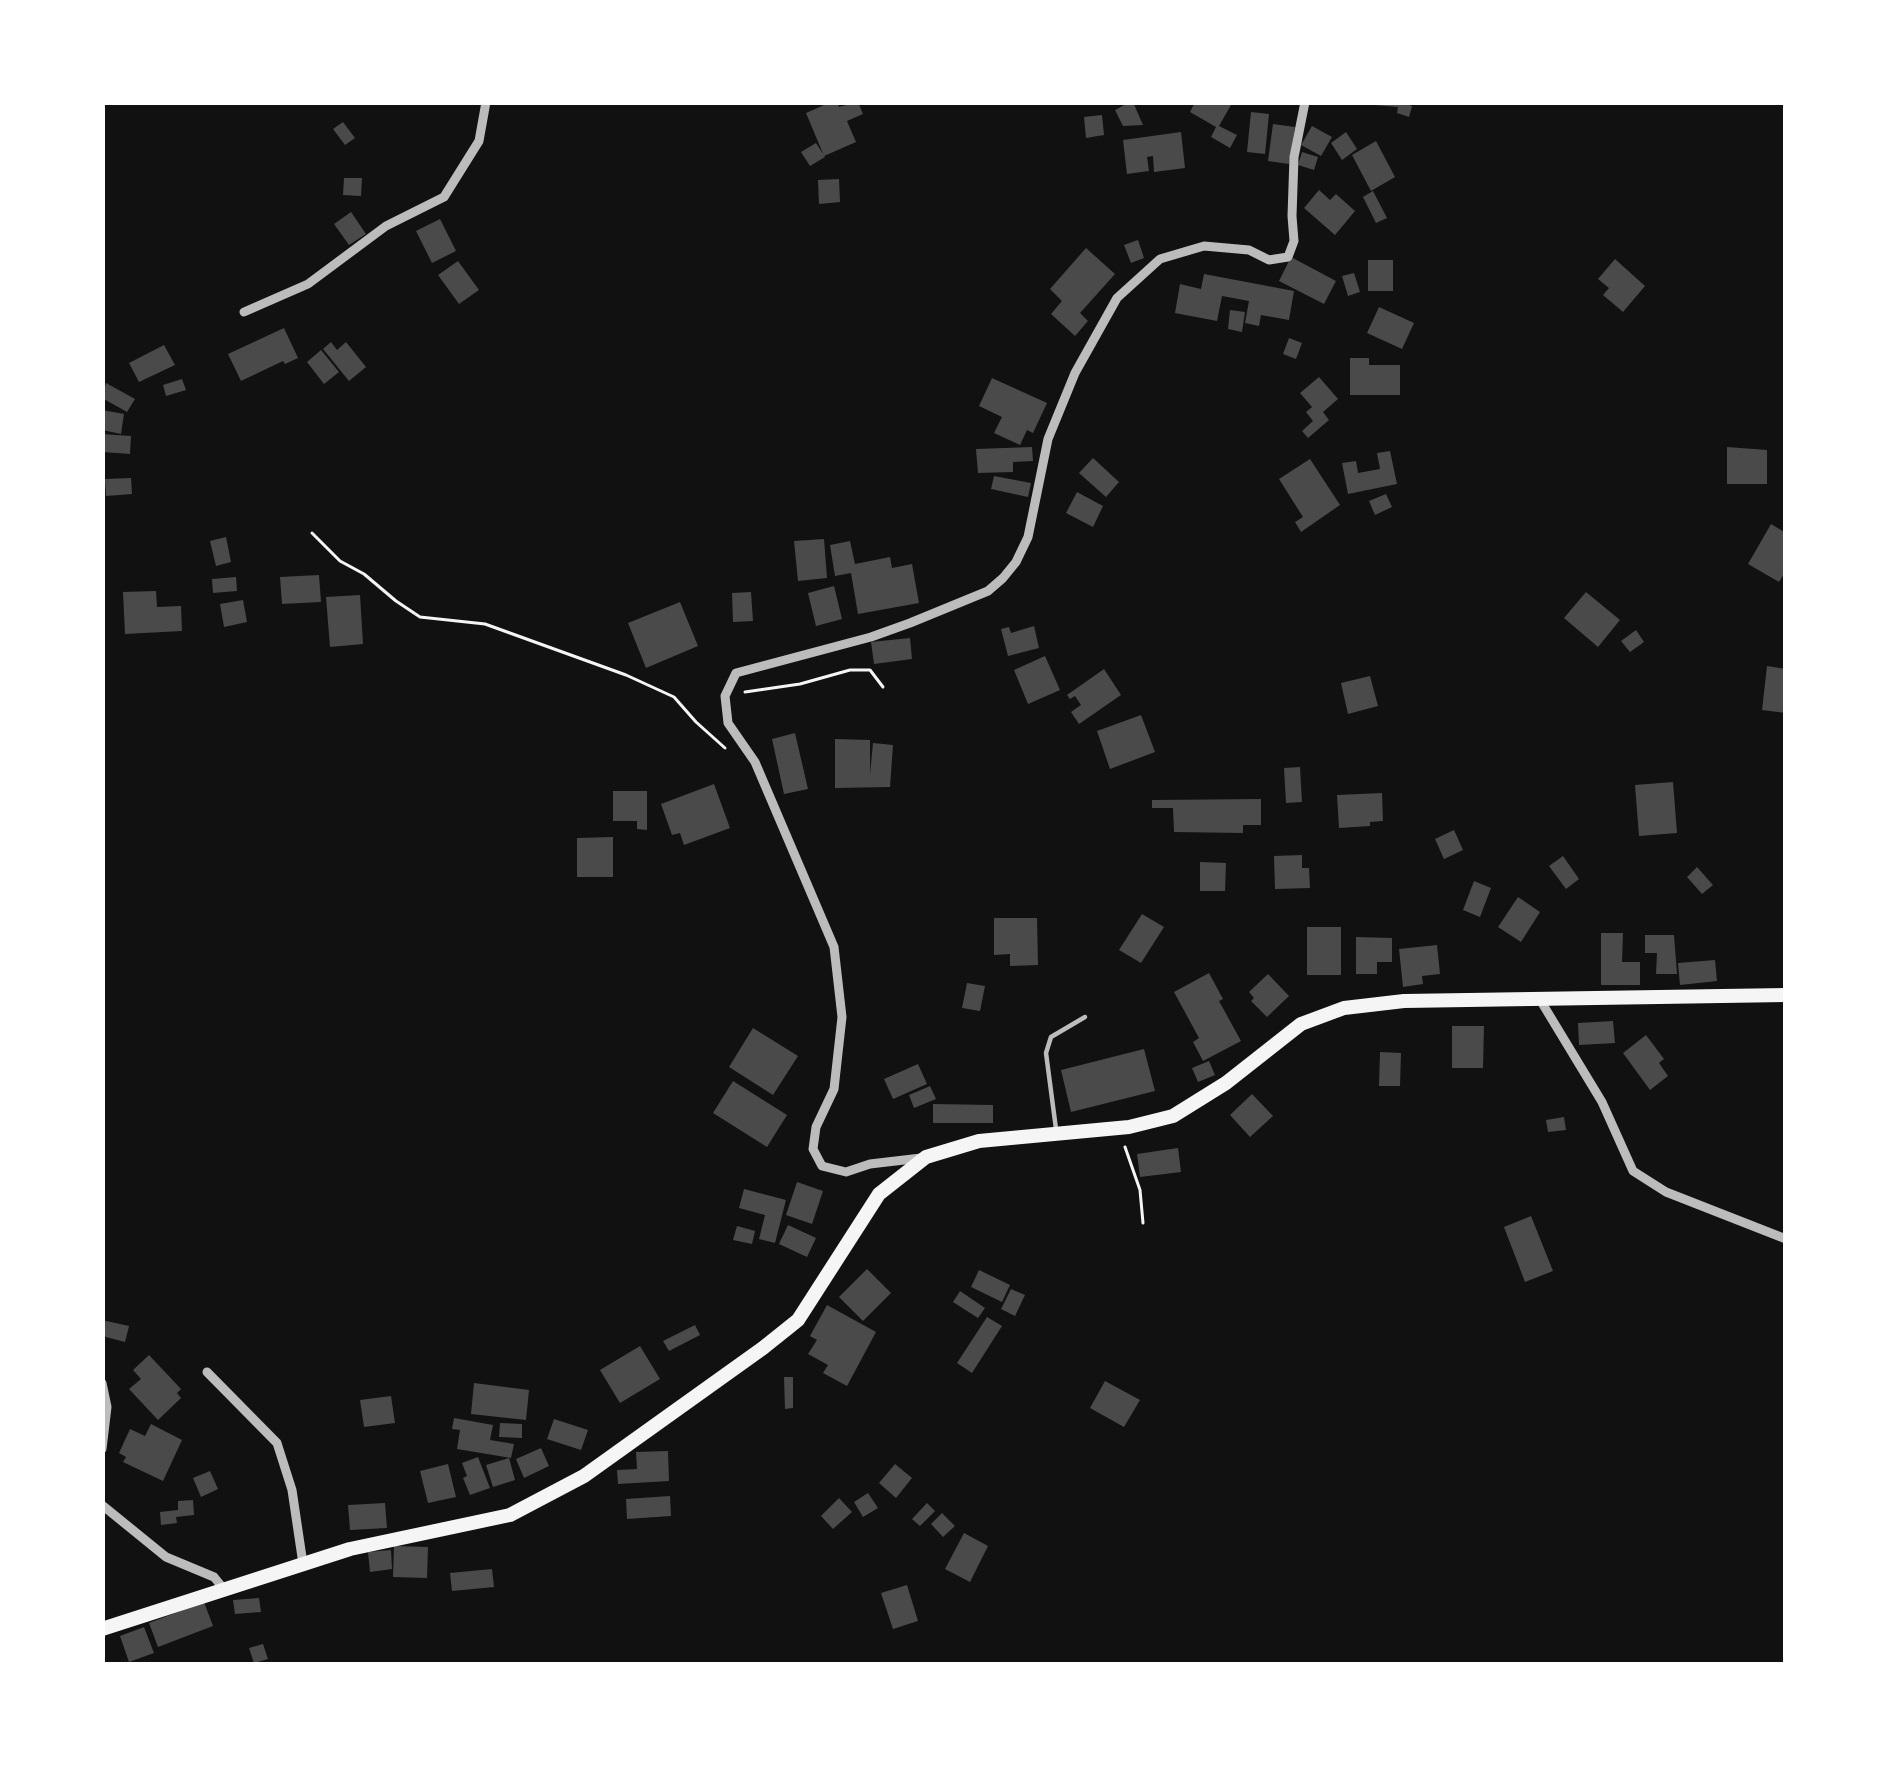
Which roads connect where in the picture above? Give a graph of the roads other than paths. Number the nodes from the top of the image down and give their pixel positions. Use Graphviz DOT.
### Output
graph roads {
  1 [pos="486,102"];
  2 [pos="1305,102"];
  3 [pos="244,312"];
  4 [pos="1786,995"];
  5 [pos="1539,998"];
  6 [pos="1085,1018"];
  7 [pos="1057,1134"];
  8 [pos="926,1157"];
  9 [pos="1786,1239"];
  10 [pos="207,1372"];
  11 [pos="102,1383"];
  12 [pos="102,1449"];
  13 [pos="102,1505"];
  14 [pos="303,1564"];
  15 [pos="223,1588"];
  16 [pos="102,1629"];
  1 -- 3 [label="street"];
  2 -- 8 [label="street"];
  4 -- 5 [label="main road"];
  5 -- 7 [label="main road"];
  5 -- 9 [label="street"];
  6 -- 7 [label="lane"];
  7 -- 8 [label="main road"];
  8 -- 14 [label="main road"];
  10 -- 14 [label="street"];
  11 -- 12 [label="street"];
  13 -- 15 [label="street"];
  14 -- 15 [label="main road"];
  15 -- 16 [label="main road"];
}
